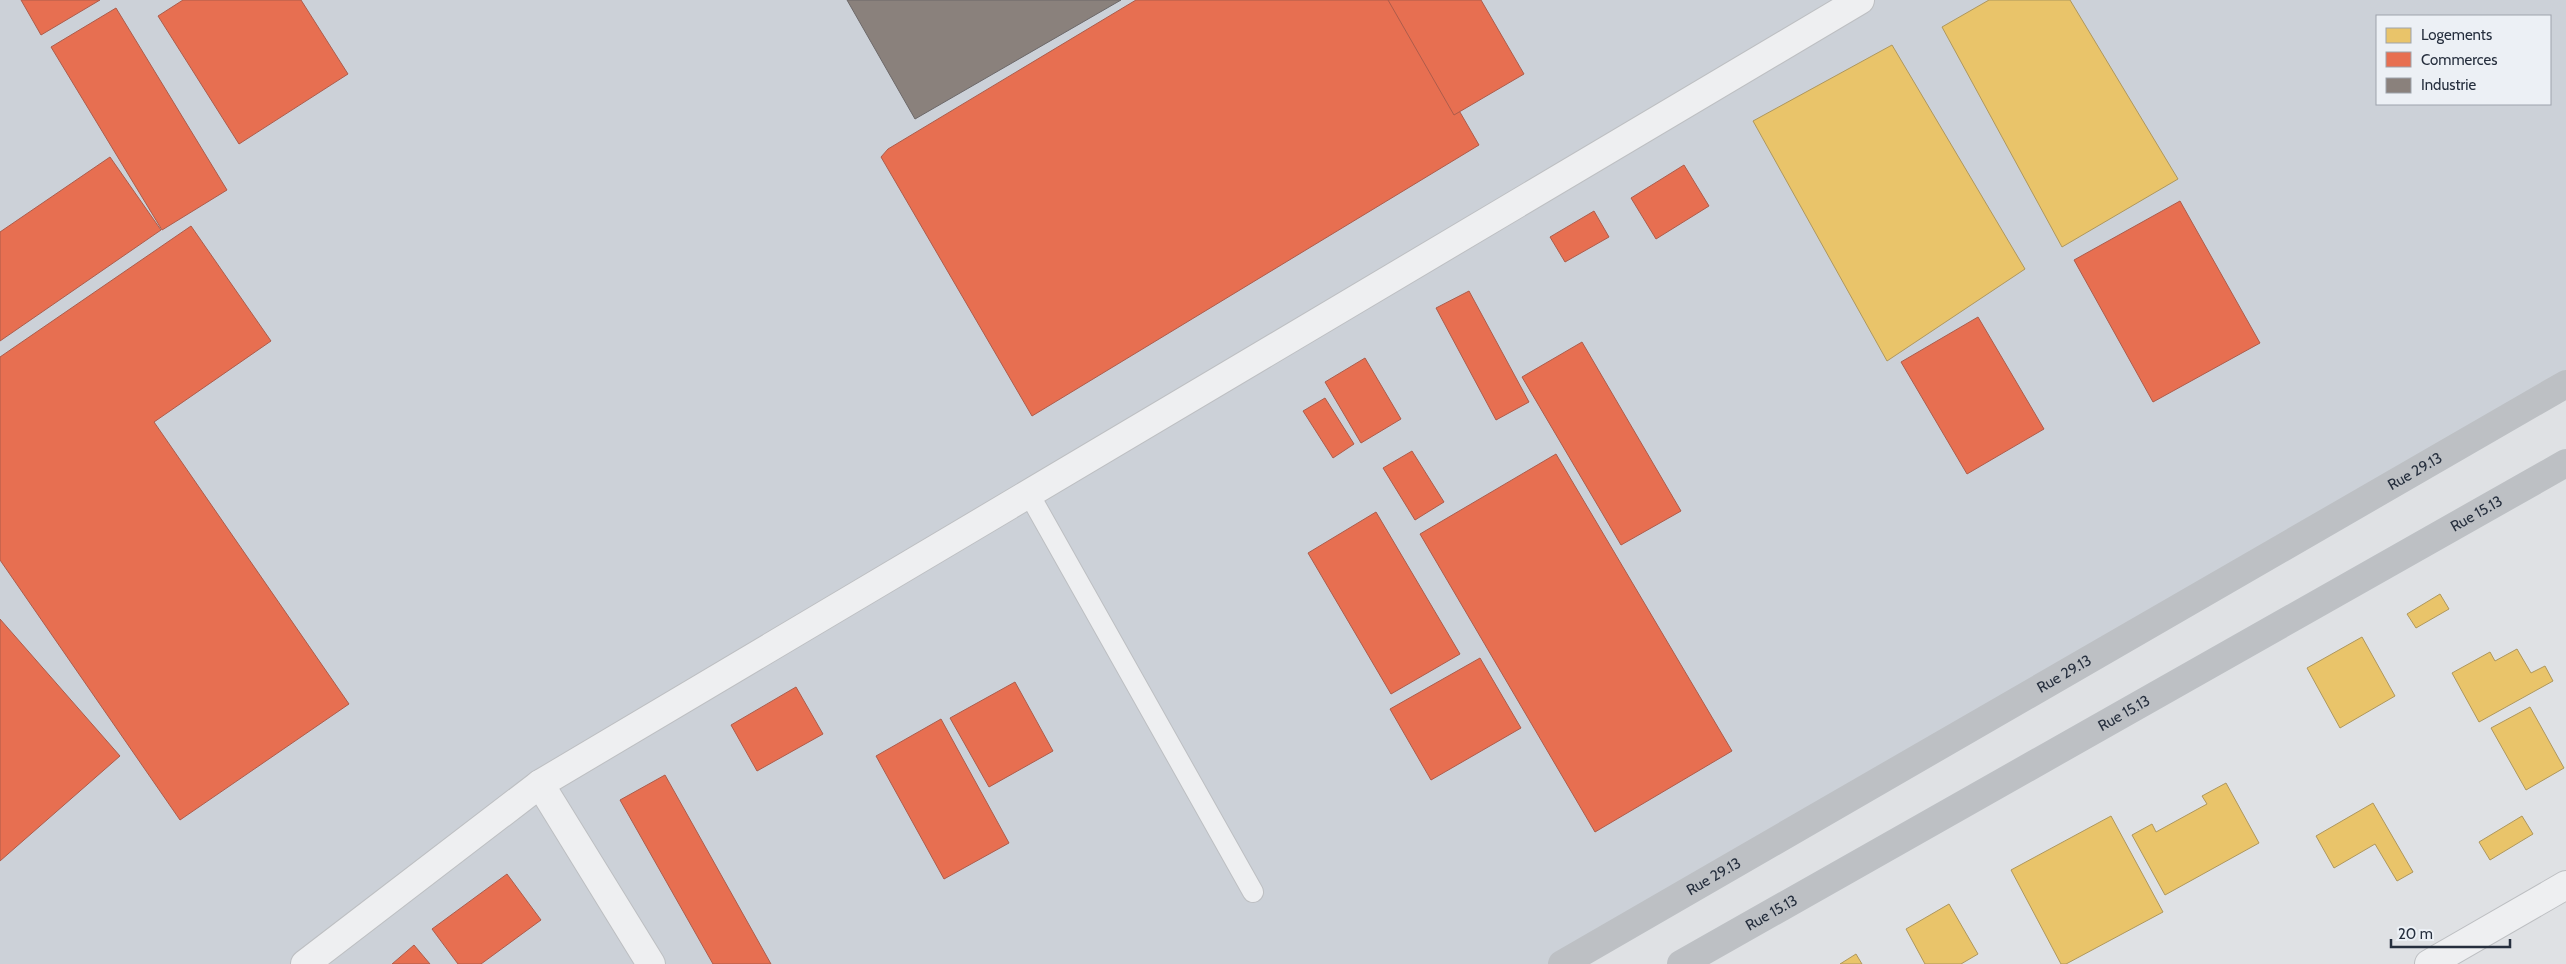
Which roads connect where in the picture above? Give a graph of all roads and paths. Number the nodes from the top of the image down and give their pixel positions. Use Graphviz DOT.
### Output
graph roads {
  1 [pos="1860,0"];
  2 [pos="2566,384"];
  3 [pos="2566,463"];
  4 [pos="1029,494"];
  5 [pos="540,784"];
  6 [pos="2566,885"];
  7 [pos="1253,892"];
  8 [pos="1592,956"];
  9 [pos="305,964"];
  10 [pos="651,964"];
  11 [pos="1562,964"];
  12 [pos="1681,964"];
  13 [pos="2429,964"];
  1 -- 4 [label="street"];
  2 -- 8 [label="main road, Rue 29.13"];
  3 -- 12 [label="main road, Rue 15.13"];
  4 -- 5 [label="street"];
  4 -- 7 [label="lane"];
  5 -- 9 [label="street"];
  5 -- 10 [label="street"];
  6 -- 13 [label="street"];
  8 -- 11 [label="main road, Rue 29.13"];
}
